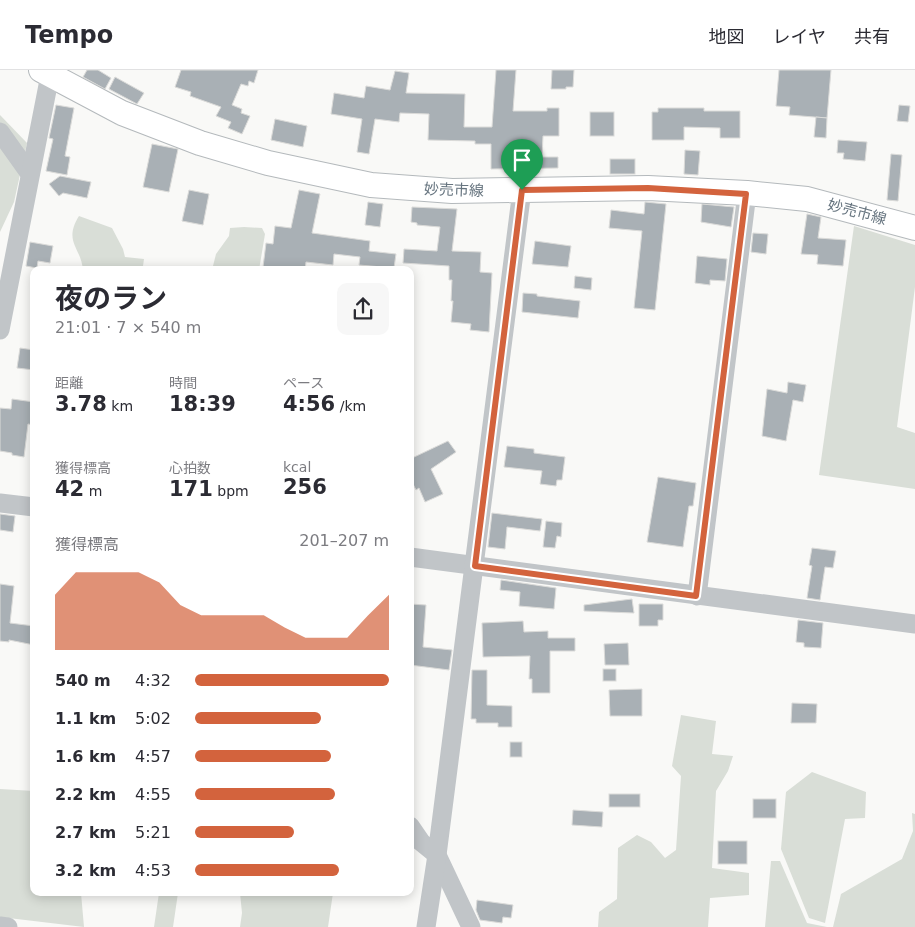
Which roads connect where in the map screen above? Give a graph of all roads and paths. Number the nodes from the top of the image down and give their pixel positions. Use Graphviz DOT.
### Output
graph roads {
  1 [pos="45,73"];
  2 [pos="0,132"];
  3 [pos="30,174"];
  4 [pos="522,190"];
  5 [pos="746,194"];
  6 [pos="915,228"];
  7 [pos="0,330"];
  8 [pos="0,503"];
  9 [pos="30,507"];
  10 [pos="414,558"];
  11 [pos="475,566"];
  12 [pos="696,596"];
  13 [pos="915,624"];
  14 [pos="414,831"];
  15 [pos="438,855"];
  16 [pos="0,926"];
  17 [pos="8,927"];
  18 [pos="426,927"];
  19 [pos="471,927"];
  1 -- 3 [label="street"];
  1 -- 4 [label="main road, 妙売市線"];
  2 -- 3 [label="street"];
  3 -- 7 [label="street"];
  4 -- 5 [label="main road, 妙売市線"];
  4 -- 11 [label="street"];
  5 -- 6 [label="main road, 妙売市線"];
  5 -- 12 [label="street"];
  8 -- 9 [label="street"];
  10 -- 11 [label="street"];
  11 -- 12 [label="street"];
  11 -- 15 [label="street"];
  12 -- 13 [label="street"];
  14 -- 15 [label="street"];
  15 -- 18 [label="street"];
  15 -- 19 [label="street"];
  16 -- 17 [label="street"];
}
